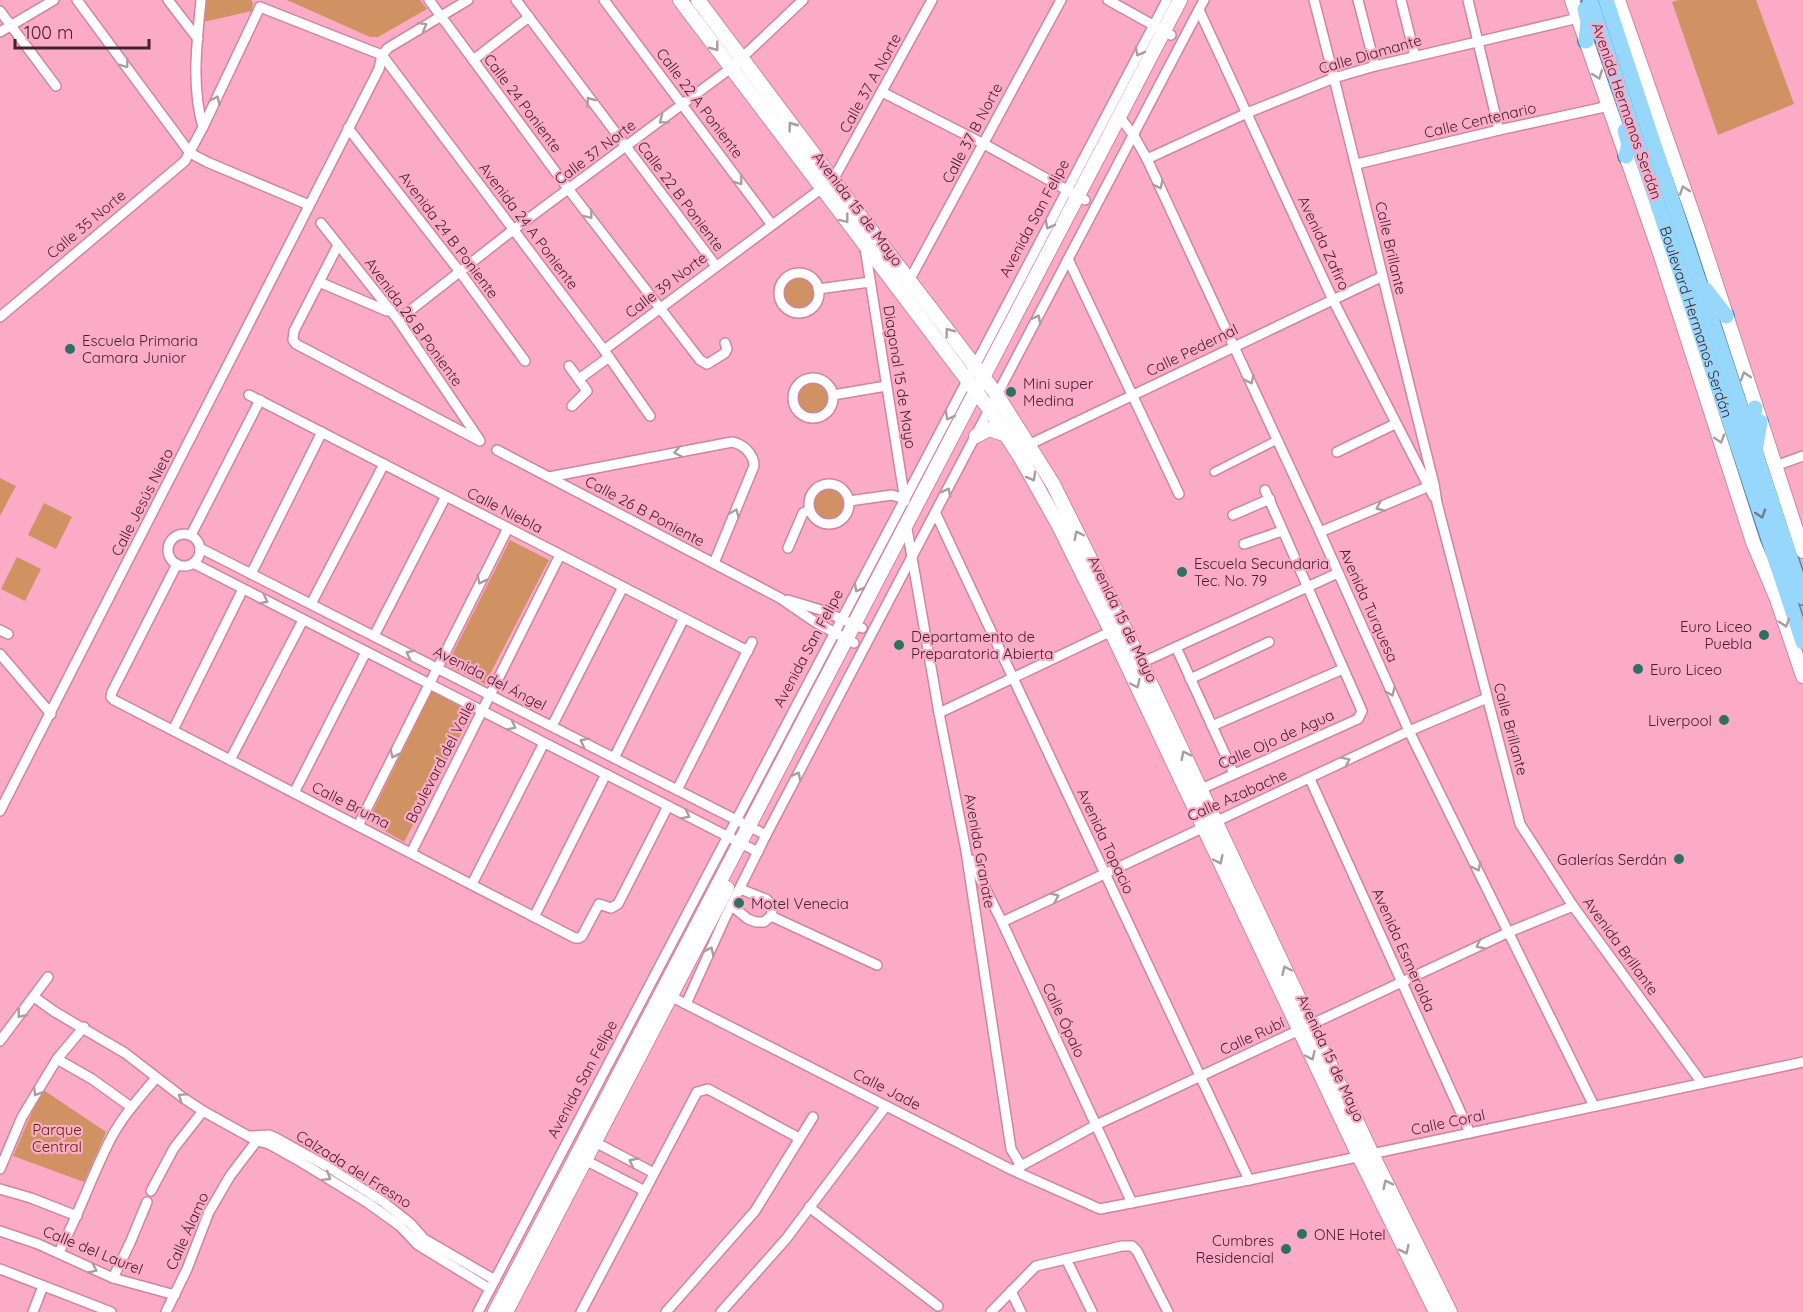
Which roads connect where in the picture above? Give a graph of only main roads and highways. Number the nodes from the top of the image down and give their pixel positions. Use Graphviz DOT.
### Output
graph roads {
  1 [pos="680,0"];
  2 [pos="698,0"];
  3 [pos="1180,0"];
  4 [pos="1572,0"];
  5 [pos="1583,0"];
  6 [pos="1590,0"];
  7 [pos="1606,0"];
  8 [pos="1618,0"];
  9 [pos="1195,5"];
  10 [pos="1163,30"];
  11 [pos="1586,41"];
  12 [pos="736,63"];
  13 [pos="1622,96"];
  14 [pos="1626,156"];
  15 [pos="1660,253"];
  16 [pos="1680,271"];
  17 [pos="1698,279"];
  18 [pos="1725,316"];
  19 [pos="986,380"];
  20 [pos="979,395"];
  21 [pos="1758,415"];
  22 [pos="1006,435"];
  23 [pos="976,436"];
  24 [pos="1749,438"];
  25 [pos="1743,462"];
  26 [pos="1803,551"];
  27 [pos="1803,597"];
  28 [pos="853,624"];
  29 [pos="1117,628"];
  30 [pos="1803,642"];
  31 [pos="1803,676"];
  32 [pos="1210,824"];
  33 [pos="744,844"];
  34 [pos="666,994"];
  35 [pos="590,1140"];
  36 [pos="1365,1155"];
  37 [pos="581,1158"];
  38 [pos="495,1312"];
  39 [pos="506,1312"];
  40 [pos="1436,1312"];
  41 [pos="1450,1312"];
  1 -- 12 [label="main road, Avenida 15 de Mayo, one-way"];
  2 -- 12 [label="main road, Avenida 15 de Mayo"];
  3 -- 10 [label="main road, Avenida San Felipe"];
  4 -- 11 [label="main road, Avenida Hermanos Serdán"];
  5 -- 11 [label="main road"];
  6 -- 13 [label="main road, Boulevard Hermanos Serdán"];
  7 -- 17 [label="main road, Boulevard Hermanos Serdán"];
  18 -- 8 [label="main road, Avenida Hermanos Serdán, one-way"];
  9 -- 10 [label="main road, Avenida San Felipe"];
  10 -- 19 [label="main road, Avenida San Felipe"];
  11 -- 14 [label="main road, Avenida Hermanos Serdán, one-way"];
  19 -- 12 [label="main road, Avenida 15 de Mayo, one-way"];
  12 -- 20 [label="main road, Avenida 15 de Mayo, one-way"];
  13 -- 14 [label="main road"];
  13 -- 16 [label="main road, Boulevard Hermanos Serdán"];
  14 -- 15 [label="main road, Avenida Hermanos Serdán"];
  15 -- 16 [label="main road"];
  15 -- 25 [label="main road, Avenida Hermanos Serdán, one-way"];
  16 -- 25 [label="main road, Boulevard Hermanos Serdán"];
  17 -- 18 [label="main road"];
  17 -- 24 [label="main road, Boulevard Hermanos Serdán"];
  21 -- 18 [label="main road, Avenida Hermanos Serdán, one-way"];
  19 -- 20 [label="main road, Avenida San Felipe"];
  29 -- 19 [label="main road, Avenida 15 de Mayo, one-way"];
  20 -- 22 [label="main road, Avenida 15 de Mayo"];
  20 -- 28 [label="main road, Avenida San Felipe"];
  20 -- 28 [label="main road, Avenida San Felipe"];
  21 -- 24 [label="main road"];
  21 -- 25 [label="main road"];
  21 -- 26 [label="main road, Avenida Hermanos Serdán"];
  22 -- 23 [label="main road"];
  22 -- 29 [label="main road, Avenida 15 de Mayo, one-way"];
  24 -- 25 [label="main road, Boulevard Hermanos Serdán"];
  25 -- 27 [label="main road, Boulevard Hermanos Serdán"];
  25 -- 30 [label="main road, Boulevard Hermanos Serdán, one-way"];
  25 -- 31 [label="main road, Avenida Hermanos Serdán, one-way"];
  28 -- 33 [label="main road, Avenida San Felipe"];
  29 -- 32 [label="main road, Avenida 15 de Mayo, one-way"];
  32 -- 29 [label="main road, Avenida 15 de Mayo, one-way"];
  32 -- 36 [label="main road, Avenida 15 de Mayo"];
  33 -- 34 [label="main road, Avenida San Felipe"];
  33 -- 34 [label="main road, Avenida San Felipe"];
  34 -- 35 [label="main road, Avenida San Felipe"];
  34 -- 35 [label="main road, Avenida San Felipe"];
  35 -- 37 [label="main road, Avenida San Felipe"];
  36 -- 40 [label="main road, Avenida 15 de Mayo, one-way"];
  41 -- 36 [label="main road, Avenida 15 de Mayo, one-way"];
  37 -- 38 [label="main road, Avenida San Felipe"];
  37 -- 39 [label="main road, Avenida San Felipe"];
}
